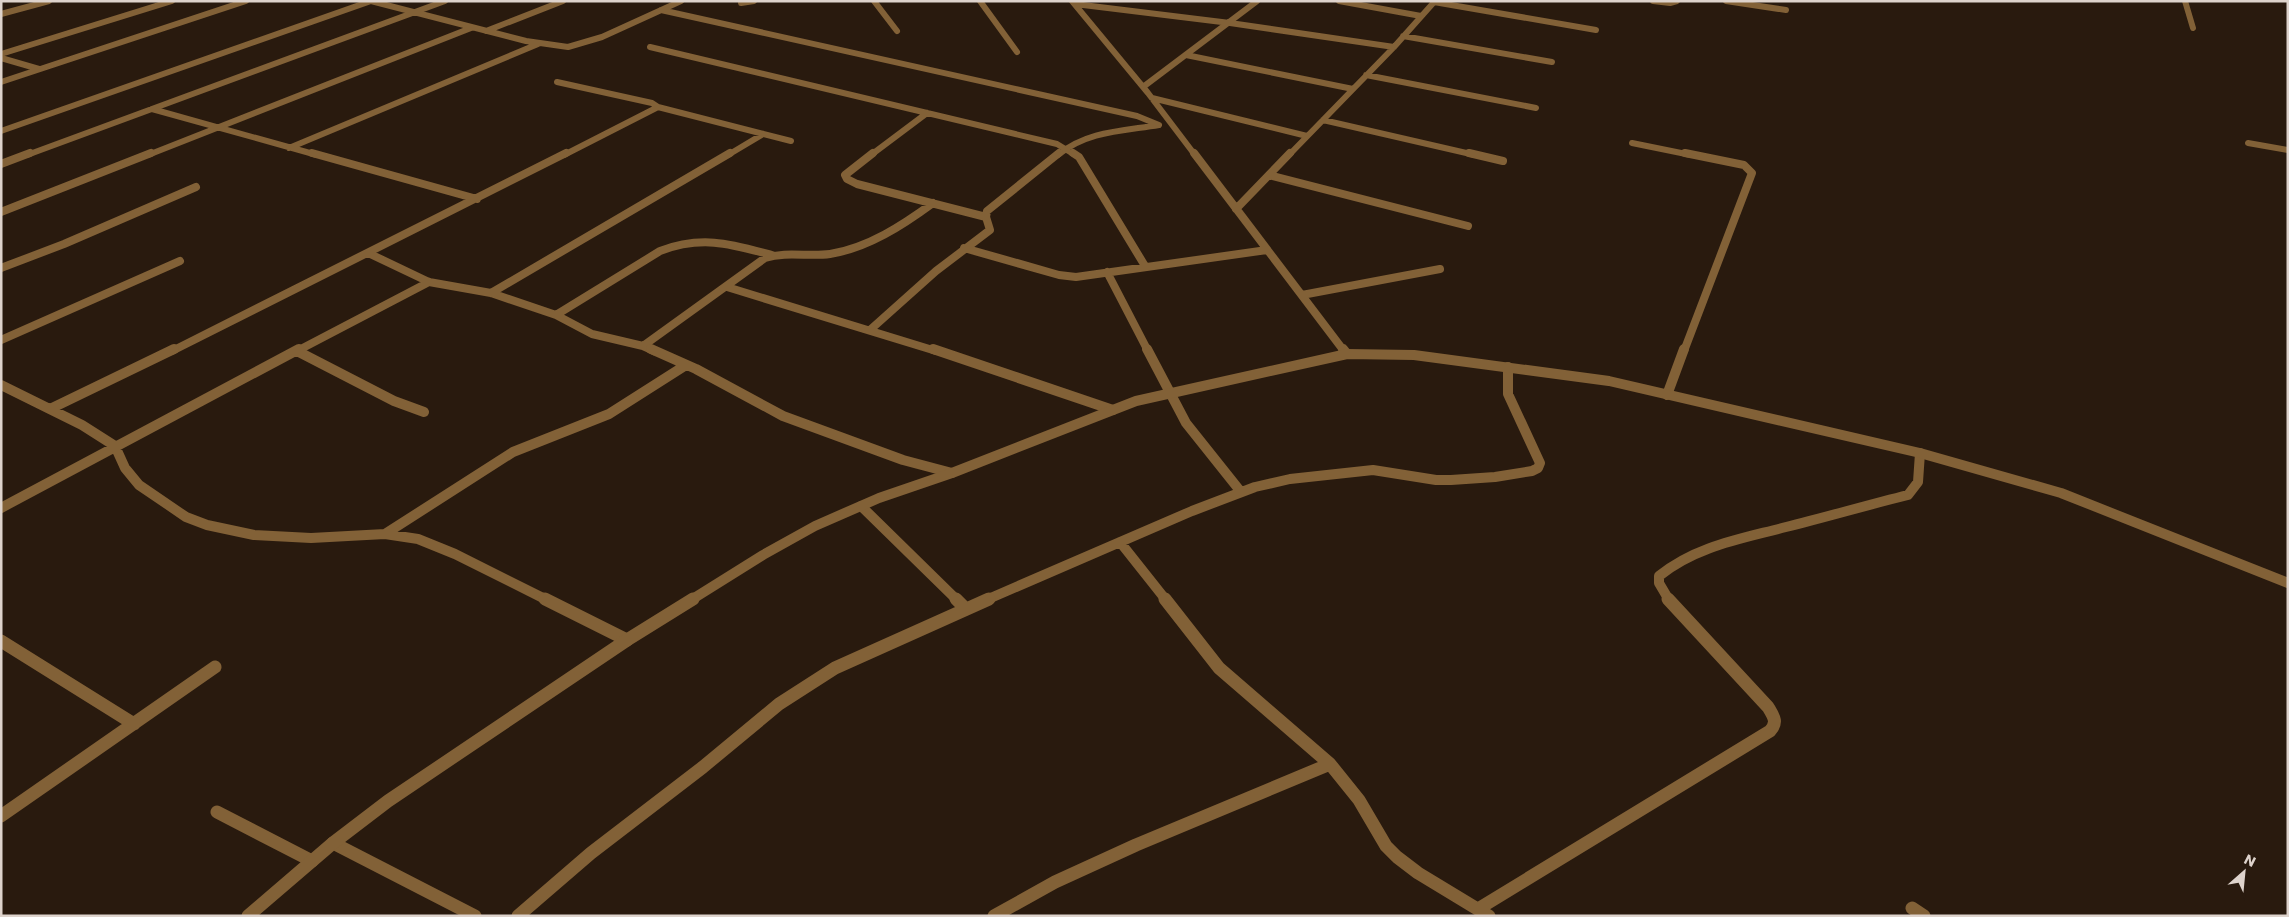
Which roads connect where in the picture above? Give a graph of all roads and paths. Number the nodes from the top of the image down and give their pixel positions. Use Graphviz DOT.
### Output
graph roads {
  1 [pos="49,1"];
  2 [pos="172,1"];
  3 [pos="246,1"];
  4 [pos="371,1"];
  5 [pos="445,1"];
  6 [pos="563,1"];
  7 [pos="681,1"];
  8 [pos="754,1"];
  9 [pos="874,1"];
  10 [pos="980,1"];
  11 [pos="1257,1"];
  12 [pos="1339,1"];
  13 [pos="1653,1"];
  14 [pos="1678,1"];
  15 [pos="1726,1"];
  16 [pos="2185,1"];
  17 [pos="1434,2"];
  18 [pos="741,3"];
  19 [pos="1073,3"];
  20 [pos="661,10"];
  21 [pos="1786,10"];
  22 [pos="414,13"];
  23 [pos="1,14"];
  24 [pos="1421,16"];
  25 [pos="1230,23"];
  26 [pos="471,28"];
  27 [pos="2193,28"];
  28 [pos="1596,30"];
  29 [pos="486,31"];
  30 [pos="897,31"];
  31 [pos="1403,36"];
  32 [pos="538,44"];
  33 [pos="650,47"];
  34 [pos="1394,47"];
  35 [pos="1017,52"];
  36 [pos="1,54"];
  37 [pos="1186,55"];
  38 [pos="1,58"];
  39 [pos="1552,62"];
  40 [pos="39,69"];
  41 [pos="1366,75"];
  42 [pos="1,82"];
  43 [pos="557,82"];
  44 [pos="1143,87"];
  45 [pos="1353,89"];
  46 [pos="1152,98"];
  47 [pos="658,107"];
  48 [pos="1536,108"];
  49 [pos="152,109"];
  50 [pos="927,113"];
  51 [pos="1323,120"];
  52 [pos="1159,125"];
  53 [pos="1171,125"];
  54 [pos="217,128"];
  55 [pos="1,131"];
  56 [pos="763,134"];
  57 [pos="1307,136"];
  58 [pos="791,140"];
  59 [pos="1632,142"];
  60 [pos="2248,143"];
  61 [pos="1064,147"];
  62 [pos="289,148"];
  63 [pos="2288,150"];
  64 [pos="1503,161"];
  65 [pos="1,164"];
  66 [pos="1269,175"];
  67 [pos="196,187"];
  68 [pos="476,200"];
  69 [pos="933,204"];
  70 [pos="1236,209"];
  71 [pos="1,212"];
  72 [pos="986,217"];
  73 [pos="1468,226"];
  74 [pos="964,248"];
  75 [pos="1267,250"];
  76 [pos="368,254"];
  77 [pos="772,255"];
  78 [pos="180,261"];
  79 [pos="1145,266"];
  80 [pos="1,268"];
  81 [pos="1440,269"];
  82 [pos="1107,272"];
  83 [pos="429,282"];
  84 [pos="727,287"];
  85 [pos="491,293"];
  86 [pos="1302,295"];
  87 [pos="556,315"];
  88 [pos="870,330"];
  89 [pos="1,340"];
  90 [pos="643,346"];
  91 [pos="297,351"];
  92 [pos="1347,354"];
  93 [pos="686,365"];
  94 [pos="1508,366"];
  95 [pos="1,386"];
  96 [pos="1169,394"];
  97 [pos="1667,394"];
  98 [pos="50,409"];
  99 [pos="1113,410"];
  100 [pos="424,412"];
  101 [pos="115,446"];
  102 [pos="1920,453"];
  103 [pos="952,473"];
  104 [pos="1241,492"];
  105 [pos="861,506"];
  106 [pos="1,508"];
  107 [pos="385,534"];
  108 [pos="1120,542"];
  109 [pos="2288,583"];
  110 [pos="966,610"];
  111 [pos="627,640"];
  112 [pos="1,641"];
  113 [pos="215,667"];
  114 [pos="134,724"];
  115 [pos="1330,764"];
  116 [pos="216,812"];
  117 [pos="1,816"];
  118 [pos="333,843"];
  119 [pos="312,861"];
  120 [pos="1484,912"];
  121 [pos="248,916"];
  122 [pos="475,916"];
  123 [pos="518,916"];
  124 [pos="994,916"];
  1 -- 23 [label="street"];
  2 -- 36 [label="street"];
  3 -- 40 [label="street"];
  4 -- 22 [label="street"];
  4 -- 55 [label="street"];
  5 -- 22 [label="street"];
  6 -- 29 [label="street"];
  7 -- 20 [label="street"];
  8 -- 18 [label="street"];
  9 -- 30 [label="street"];
  10 -- 35 [label="street"];
  11 -- 25 [label="street"];
  12 -- 24 [label="street"];
  13 -- 14 [label="street"];
  15 -- 21 [label="street"];
  16 -- 27 [label="street"];
  17 -- 24 [label="street"];
  17 -- 28 [label="street"];
  19 -- 25 [label="street"];
  19 -- 44 [label="street"];
  20 -- 32 [label="street"];
  20 -- 52 [label="street"];
  22 -- 26 [label="street"];
  22 -- 49 [label="street"];
  24 -- 31 [label="street"];
  25 -- 34 [label="street"];
  25 -- 37 [label="street"];
  26 -- 29 [label="street"];
  26 -- 54 [label="street"];
  29 -- 32 [label="street"];
  31 -- 34 [label="street"];
  31 -- 39 [label="street"];
  32 -- 62 [label="street"];
  33 -- 50 [label="street"];
  34 -- 41 [label="street"];
  37 -- 44 [label="street"];
  37 -- 45 [label="street"];
  38 -- 40 [label="street"];
  40 -- 42 [label="street"];
  41 -- 45 [label="street"];
  41 -- 48 [label="street"];
  43 -- 47 [label="street"];
  44 -- 46 [label="street"];
  45 -- 51 [label="street"];
  46 -- 53 [label="street"];
  46 -- 57 [label="street"];
  47 -- 56 [label="street"];
  47 -- 68 [label="street"];
  49 -- 54 [label="street"];
  49 -- 65 [label="street"];
  50 -- 61 [label="street"];
  50 -- 69 [label="street"];
  51 -- 57 [label="street"];
  51 -- 64 [label="street"];
  52 -- 53 [label="street"];
  52 -- 61 [label="street"];
  53 -- 70 [label="street"];
  54 -- 62 [label="street"];
  54 -- 71 [label="street"];
  56 -- 58 [label="street"];
  56 -- 85 [label="street"];
  57 -- 66 [label="street"];
  59 -- 97 [label="street"];
  60 -- 63 [label="street"];
  61 -- 72 [label="street"];
  61 -- 79 [label="street"];
  62 -- 68 [label="street"];
  66 -- 70 [label="street"];
  66 -- 73 [label="street"];
  67 -- 80 [label="street"];
  68 -- 76 [label="street"];
  69 -- 72 [label="street"];
  69 -- 77 [label="street"];
  70 -- 75 [label="street"];
  72 -- 74 [label="street"];
  74 -- 82 [label="street"];
  74 -- 88 [label="street"];
  75 -- 79 [label="street"];
  75 -- 86 [label="street"];
  76 -- 83 [label="street"];
  76 -- 98 [label="street"];
  77 -- 84 [label="street"];
  77 -- 87 [label="street"];
  78 -- 89 [label="street"];
  79 -- 82 [label="street"];
  81 -- 86 [label="street"];
  82 -- 96 [label="street"];
  83 -- 85 [label="street"];
  83 -- 91 [label="street"];
  84 -- 88 [label="street"];
  84 -- 90 [label="street"];
  85 -- 87 [label="street"];
  86 -- 92 [label="street"];
  87 -- 90 [label="street"];
  88 -- 99 [label="street"];
  90 -- 93 [label="street"];
  91 -- 100 [label="street"];
  91 -- 101 [label="street"];
  92 -- 94 [label="street"];
  92 -- 96 [label="street"];
  93 -- 103 [label="street"];
  93 -- 107 [label="street"];
  94 -- 97 [label="street"];
  94 -- 104 [label="street"];
  95 -- 98 [label="street"];
  96 -- 99 [label="street"];
  96 -- 104 [label="street"];
  97 -- 102 [label="street"];
  98 -- 101 [label="street"];
  99 -- 103 [label="street"];
  101 -- 106 [label="street"];
  101 -- 107 [label="street"];
  102 -- 109 [label="street"];
  102 -- 120 [label="street"];
  103 -- 105 [label="street"];
  104 -- 108 [label="street"];
  105 -- 110 [label="street"];
  105 -- 111 [label="street"];
  107 -- 111 [label="street"];
  108 -- 110 [label="street"];
  108 -- 115 [label="street"];
  110 -- 123 [label="street"];
  111 -- 118 [label="street"];
  112 -- 114 [label="street"];
  113 -- 114 [label="street"];
  114 -- 117 [label="street"];
  115 -- 120 [label="street"];
  115 -- 124 [label="street"];
  116 -- 119 [label="street"];
  118 -- 119 [label="street"];
  118 -- 122 [label="street"];
  119 -- 121 [label="street"];
}
